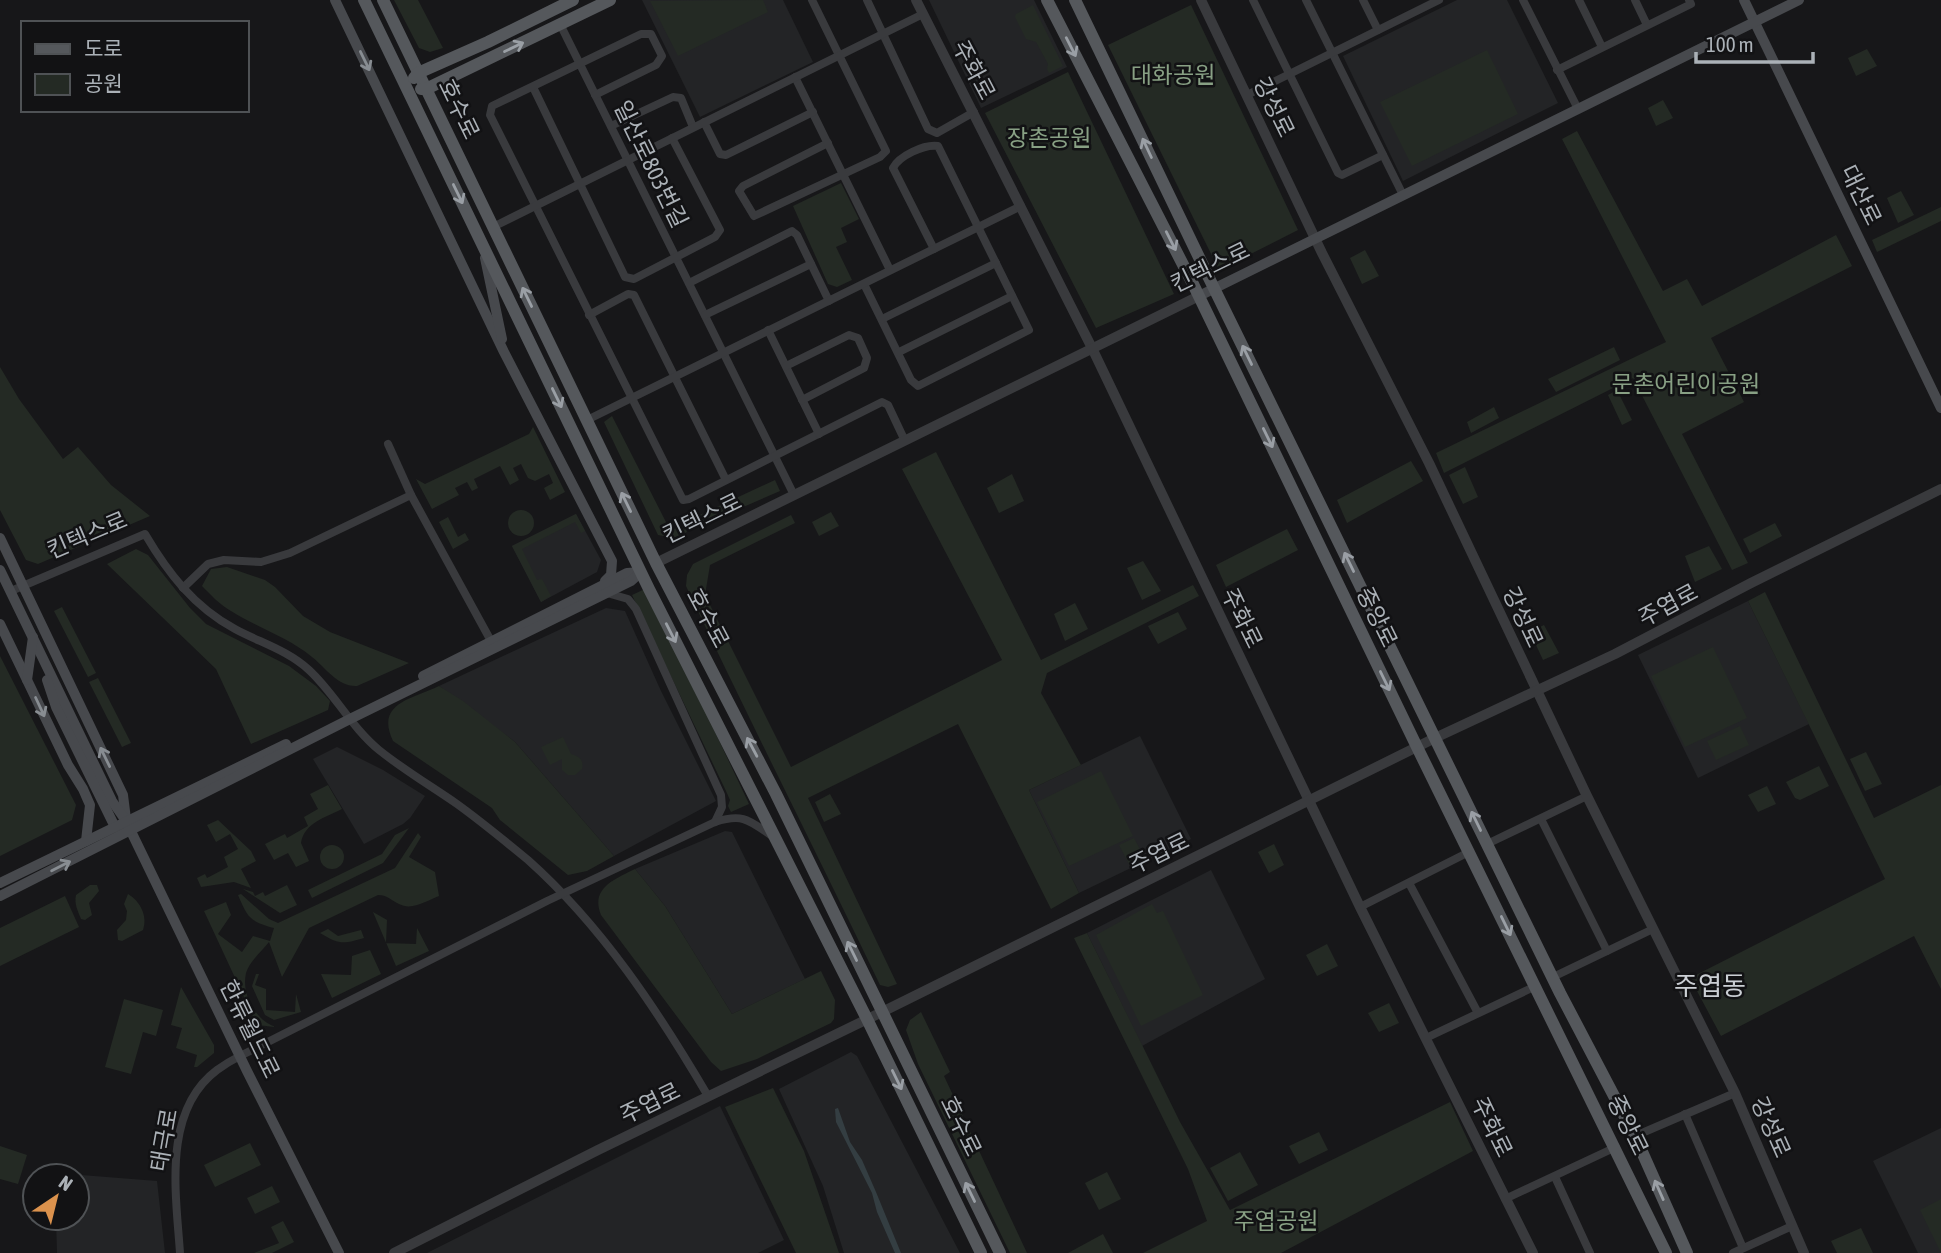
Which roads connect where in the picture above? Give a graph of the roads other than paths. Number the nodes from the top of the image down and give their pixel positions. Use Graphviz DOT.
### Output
graph roads {
  1 [pos="335,0"];
  2 [pos="364,0"];
  3 [pos="383,0"];
  4 [pos="573,0"];
  5 [pos="610,0"];
  6 [pos="811,0"];
  7 [pos="867,0"];
  8 [pos="916,0"];
  9 [pos="1047,0"];
  10 [pos="1075,0"];
  11 [pos="1201,0"];
  12 [pos="1253,0"];
  13 [pos="1306,0"];
  14 [pos="1363,0"];
  15 [pos="1439,0"];
  16 [pos="1523,0"];
  17 [pos="1579,0"];
  18 [pos="1635,0"];
  19 [pos="1689,0"];
  20 [pos="1744,0"];
  21 [pos="1798,0"];
  22 [pos="1421,4"];
  23 [pos="923,14"];
  24 [pos="1754,22"];
  25 [pos="560,24"];
  26 [pos="1647,25"];
  27 [pos="1378,30"];
  28 [pos="883,34"];
  29 [pos="482,45"];
  30 [pos="1602,47"];
  31 [pos="1332,53"];
  32 [pos="839,55"];
  33 [pos="579,62"];
  34 [pos="469,68"];
  35 [pos="1557,69"];
  36 [pos="418,73"];
  37 [pos="1288,74"];
  38 [pos="795,77"];
  39 [pos="533,87"];
  40 [pos="406,88"];
  41 [pos="426,89"];
  42 [pos="595,95"];
  43 [pos="1247,95"];
  44 [pos="1578,109"];
  45 [pos="974,111"];
  46 [pos="813,112"];
  47 [pos="704,122"];
  48 [pos="611,126"];
  49 [pos="693,127"];
  50 [pos="428,131"];
  51 [pos="672,138"];
  52 [pos="828,143"];
  53 [pos="1383,155"];
  54 [pos="459,158"];
  55 [pos="628,160"];
  56 [pos="845,179"];
  57 [pos="579,184"];
  58 [pos="1404,195"];
  59 [pos="536,205"];
  60 [pos="1021,206"];
  61 [pos="493,227"];
  62 [pos="979,227"];
  63 [pos="1316,238"];
  64 [pos="482,244"];
  65 [pos="934,249"];
  66 [pos="676,257"];
  67 [pos="996,263"];
  68 [pos="811,264"];
  69 [pos="891,270"];
  70 [pos="689,283"];
  71 [pos="864,284"];
  72 [pos="1214,289"];
  73 [pos="1012,296"];
  74 [pos="1199,296"];
  75 [pos="829,301"];
  76 [pos="588,312"];
  77 [pos="705,315"];
  78 [pos="882,319"];
  79 [pos="768,330"];
  80 [pos="1092,348"];
  81 [pos="504,352"];
  82 [pos="723,352"];
  83 [pos="899,352"];
  84 [pos="786,366"];
  85 [pos="675,376"];
  86 [pos="631,398"];
  87 [pos="802,400"];
  88 [pos="1941,408"];
  89 [pos="586,420"];
  90 [pos="818,434"];
  91 [pos="905,441"];
  92 [pos="388,444"];
  93 [pos="774,455"];
  94 [pos="726,480"];
  95 [pos="1941,489"];
  96 [pos="411,495"];
  97 [pos="794,495"];
  98 [pos="0,538"];
  99 [pos="656,564"];
  100 [pos="0,570"];
  101 [pos="641,572"];
  102 [pos="23,586"];
  103 [pos="183,588"];
  104 [pos="604,589"];
  105 [pos="11,591"];
  106 [pos="0,624"];
  107 [pos="33,637"];
  108 [pos="491,641"];
  109 [pos="27,680"];
  110 [pos="1536,690"];
  111 [pos="348,717"];
  112 [pos="1435,737"];
  113 [pos="1417,747"];
  114 [pos="1587,796"];
  115 [pos="1310,799"];
  116 [pos="1541,819"];
  117 [pos="715,822"];
  118 [pos="128,826"];
  119 [pos="115,827"];
  120 [pos="775,838"];
  121 [pos="86,841"];
  122 [pos="1487,844"];
  123 [pos="1469,852"];
  124 [pos="0,883"];
  125 [pos="1409,883"];
  126 [pos="562,894"];
  127 [pos="0,896"];
  128 [pos="1360,907"];
  129 [pos="1653,929"];
  130 [pos="1607,951"];
  131 [pos="1553,977"];
  132 [pos="1536,986"];
  133 [pos="882,1012"];
  134 [pos="1478,1013"];
  135 [pos="867,1018"];
  136 [pos="1426,1038"];
  137 [pos="240,1056"];
  138 [pos="1735,1093"];
  139 [pos="709,1096"];
  140 [pos="1685,1114"];
  141 [pos="1635,1136"];
  142 [pos="1616,1147"];
  143 [pos="1555,1177"];
  144 [pos="1505,1199"];
  145 [pos="1792,1226"];
  146 [pos="1743,1248"];
  147 [pos="180,1253"];
  148 [pos="339,1253"];
  149 [pos="394,1253"];
  150 [pos="981,1253"];
  151 [pos="1000,1253"];
  152 [pos="1533,1253"];
  153 [pos="1590,1253"];
  154 [pos="1666,1253"];
  155 [pos="1687,1253"];
  156 [pos="1733,1253"];
  157 [pos="1804,1253"];
  1 -- 81 [label="main road, one-way"];
  2 -- 40 [label="main road, 호수로"];
  3 -- 36 [label="main road, 호수로"];
  4 -- 29 [label="main road"];
  5 -- 25 [label="main road"];
  6 -- 32 [label="street"];
  7 -- 28 [label="street"];
  8 -- 23 [label="street, 주화로"];
  9 -- 74 [label="main road, 중앙로, one-way"];
  72 -- 10 [label="main road, 중앙로, one-way"];
  11 -- 43 [label="street, 강성로"];
  12 -- 37 [label="street"];
  13 -- 31 [label="street"];
  14 -- 27 [label="street"];
  15 -- 22 [label="street"];
  16 -- 35 [label="street"];
  17 -- 30 [label="street"];
  18 -- 26 [label="street"];
  19 -- 26 [label="street"];
  20 -- 24 [label="main road, 대산로"];
  21 -- 24 [label="main road, 킨텍스로"];
  22 -- 27 [label="street"];
  23 -- 28 [label="street"];
  23 -- 45 [label="street, 주화로"];
  24 -- 44 [label="main road, 킨텍스로"];
  24 -- 88 [label="main road, 대산로"];
  25 -- 33 [label="street, 일산로803번길"];
  34 -- 25 [label="main road, one-way"];
  26 -- 30 [label="street"];
  27 -- 31 [label="street"];
  28 -- 32 [label="street"];
  28 -- 45 [label="street"];
  29 -- 34 [label="main road"];
  29 -- 36 [label="main road"];
  30 -- 35 [label="street"];
  31 -- 37 [label="street"];
  31 -- 53 [label="street"];
  32 -- 38 [label="street"];
  32 -- 56 [label="street"];
  33 -- 39 [label="street"];
  33 -- 42 [label="street, 일산로803번길"];
  33 -- 42 [label="street"];
  34 -- 41 [label="main road"];
  35 -- 44 [label="street"];
  36 -- 40 [label="main road"];
  36 -- 41 [label="main road, 호수로"];
  37 -- 43 [label="street"];
  37 -- 53 [label="street"];
  38 -- 46 [label="street"];
  38 -- 47 [label="street"];
  39 -- 57 [label="street"];
  39 -- 59 [label="street"];
  40 -- 41 [label="main road"];
  40 -- 50 [label="main road, 호수로"];
  41 -- 54 [label="main road, 호수로"];
  42 -- 48 [label="street, 일산로803번길"];
  43 -- 63 [label="street, 강성로"];
  44 -- 58 [label="main road, 킨텍스로"];
  45 -- 60 [label="street, 주화로"];
  46 -- 47 [label="street"];
  46 -- 52 [label="street"];
  47 -- 49 [label="street"];
  48 -- 49 [label="street"];
  48 -- 55 [label="street, 일산로803번길"];
  49 -- 51 [label="street"];
  50 -- 54 [label="main road"];
  50 -- 64 [label="main road, 호수로, one-way"];
  51 -- 55 [label="street"];
  51 -- 66 [label="street"];
  52 -- 56 [label="street"];
  52 -- 56 [label="street"];
  53 -- 58 [label="street"];
  54 -- 61 [label="main road, 호수로"];
  55 -- 57 [label="street"];
  55 -- 66 [label="street, 일산로803번길"];
  56 -- 69 [label="street"];
  57 -- 59 [label="street"];
  57 -- 66 [label="street"];
  58 -- 63 [label="main road, 킨텍스로"];
  59 -- 61 [label="street"];
  59 -- 76 [label="street"];
  60 -- 62 [label="street"];
  60 -- 80 [label="street, 주화로"];
  89 -- 61 [label="main road, 호수로, one-way"];
  62 -- 65 [label="street"];
  62 -- 65 [label="street"];
  62 -- 67 [label="street"];
  63 -- 72 [label="main road, 킨텍스로"];
  63 -- 110 [label="street, 강성로"];
  64 -- 81 [label="main road"];
  64 -- 101 [label="main road, 호수로, one-way"];
  65 -- 69 [label="street"];
  66 -- 70 [label="street, 일산로803번길"];
  67 -- 73 [label="street"];
  67 -- 78 [label="street"];
  68 -- 70 [label="street"];
  68 -- 75 [label="street"];
  68 -- 77 [label="street"];
  69 -- 71 [label="street"];
  70 -- 77 [label="street, 일산로803번길"];
  71 -- 75 [label="street"];
  71 -- 78 [label="street"];
  72 -- 74 [label="main road, 킨텍스로"];
  112 -- 72 [label="main road, 중앙로, one-way"];
  73 -- 83 [label="street"];
  73 -- 83 [label="street"];
  74 -- 80 [label="street, 킨텍스로"];
  74 -- 113 [label="main road, 중앙로, one-way"];
  75 -- 79 [label="street"];
  76 -- 85 [label="street"];
  76 -- 86 [label="street"];
  77 -- 82 [label="street, 일산로803번길"];
  78 -- 83 [label="street"];
  79 -- 82 [label="street"];
  79 -- 84 [label="street"];
  80 -- 91 [label="street, 킨텍스로"];
  80 -- 115 [label="street, 주화로"];
  81 -- 104 [label="main road"];
  82 -- 85 [label="street"];
  82 -- 93 [label="street, 일산로803번길"];
  84 -- 87 [label="street"];
  84 -- 87 [label="street"];
  85 -- 86 [label="street"];
  85 -- 94 [label="street"];
  86 -- 89 [label="street"];
  86 -- 94 [label="street"];
  87 -- 90 [label="street"];
  99 -- 89 [label="main road, 호수로, one-way"];
  90 -- 91 [label="street"];
  90 -- 93 [label="street"];
  91 -- 97 [label="street, 킨텍스로"];
  92 -- 96 [label="street"];
  93 -- 94 [label="street"];
  93 -- 97 [label="street, 일산로803번길"];
  95 -- 110 [label="street, 주엽로"];
  96 -- 103 [label="street"];
  96 -- 108 [label="street"];
  97 -- 99 [label="street, 킨텍스로"];
  98 -- 102 [label="main road"];
  99 -- 101 [label="main road, 킨텍스로"];
  133 -- 99 [label="main road, 호수로, one-way"];
  100 -- 105 [label="main road"];
  101 -- 104 [label="main road, 킨텍스로"];
  101 -- 120 [label="main road, 호수로, one-way"];
  102 -- 103 [label="street, 킨텍스로"];
  102 -- 105 [label="street, 킨텍스로"];
  118 -- 102 [label="main road, one-way"];
  103 -- 111 [label="street, 킨텍스로"];
  104 -- 108 [label="main road, 킨텍스로"];
  104 -- 111 [label="main road, 킨텍스로"];
  104 -- 117 [label="street"];
  105 -- 107 [label="main road"];
  106 -- 109 [label="main road"];
  107 -- 109 [label="main road"];
  107 -- 118 [label="main road"];
  107 -- 119 [label="main road"];
  108 -- 111 [label="main road, 킨텍스로"];
  109 -- 121 [label="main road, one-way"];
  110 -- 112 [label="street, 주엽로"];
  110 -- 114 [label="street, 강성로"];
  111 -- 118 [label="main road, 킨텍스로"];
  111 -- 126 [label="street"];
  112 -- 113 [label="street, 주엽로"];
  122 -- 112 [label="main road, 중앙로, one-way"];
  113 -- 115 [label="street, 주엽로"];
  113 -- 123 [label="main road, 중앙로"];
  114 -- 116 [label="street"];
  114 -- 129 [label="street, 강성로"];
  115 -- 128 [label="street, 주화로"];
  115 -- 133 [label="street, 주엽로"];
  116 -- 122 [label="street"];
  116 -- 130 [label="street"];
  117 -- 120 [label="street"];
  117 -- 126 [label="street, 태극로"];
  118 -- 119 [label="main road, 킨텍스로"];
  127 -- 118 [label="main road, 킨텍스로, one-way"];
  118 -- 137 [label="main road, 한류월드로"];
  119 -- 121 [label="main road, 킨텍스로"];
  120 -- 135 [label="main road, 호수로"];
  121 -- 124 [label="main road, 킨텍스로"];
  122 -- 131 [label="main road, 중앙로"];
  123 -- 125 [label="street"];
  123 -- 132 [label="main road, 중앙로, one-way"];
  125 -- 128 [label="street"];
  125 -- 134 [label="street"];
  126 -- 137 [label="street, 태극로"];
  126 -- 139 [label="street"];
  128 -- 136 [label="street, 주화로"];
  129 -- 130 [label="street"];
  129 -- 138 [label="street, 강성로"];
  130 -- 131 [label="street"];
  131 -- 141 [label="main road, 중앙로"];
  132 -- 134 [label="street"];
  132 -- 142 [label="main road, 중앙로"];
  133 -- 135 [label="street, 주엽로"];
  151 -- 133 [label="main road, 호수로, one-way"];
  134 -- 136 [label="street"];
  135 -- 139 [label="street, 주엽로"];
  135 -- 150 [label="main road, 호수로, one-way"];
  136 -- 144 [label="street, 주화로"];
  137 -- 147 [label="street, 태극로"];
  137 -- 148 [label="main road, 한류월드로"];
  138 -- 140 [label="street"];
  138 -- 145 [label="street, 강성로"];
  139 -- 149 [label="street, 주엽로"];
  140 -- 141 [label="street"];
  140 -- 146 [label="street"];
  155 -- 141 [label="main road, 중앙로, one-way"];
  142 -- 143 [label="street"];
  142 -- 154 [label="main road, 중앙로"];
  143 -- 144 [label="street"];
  143 -- 153 [label="street"];
  144 -- 152 [label="street, 주화로"];
  145 -- 146 [label="street"];
  145 -- 157 [label="street, 강성로"];
  146 -- 156 [label="street"];
}
